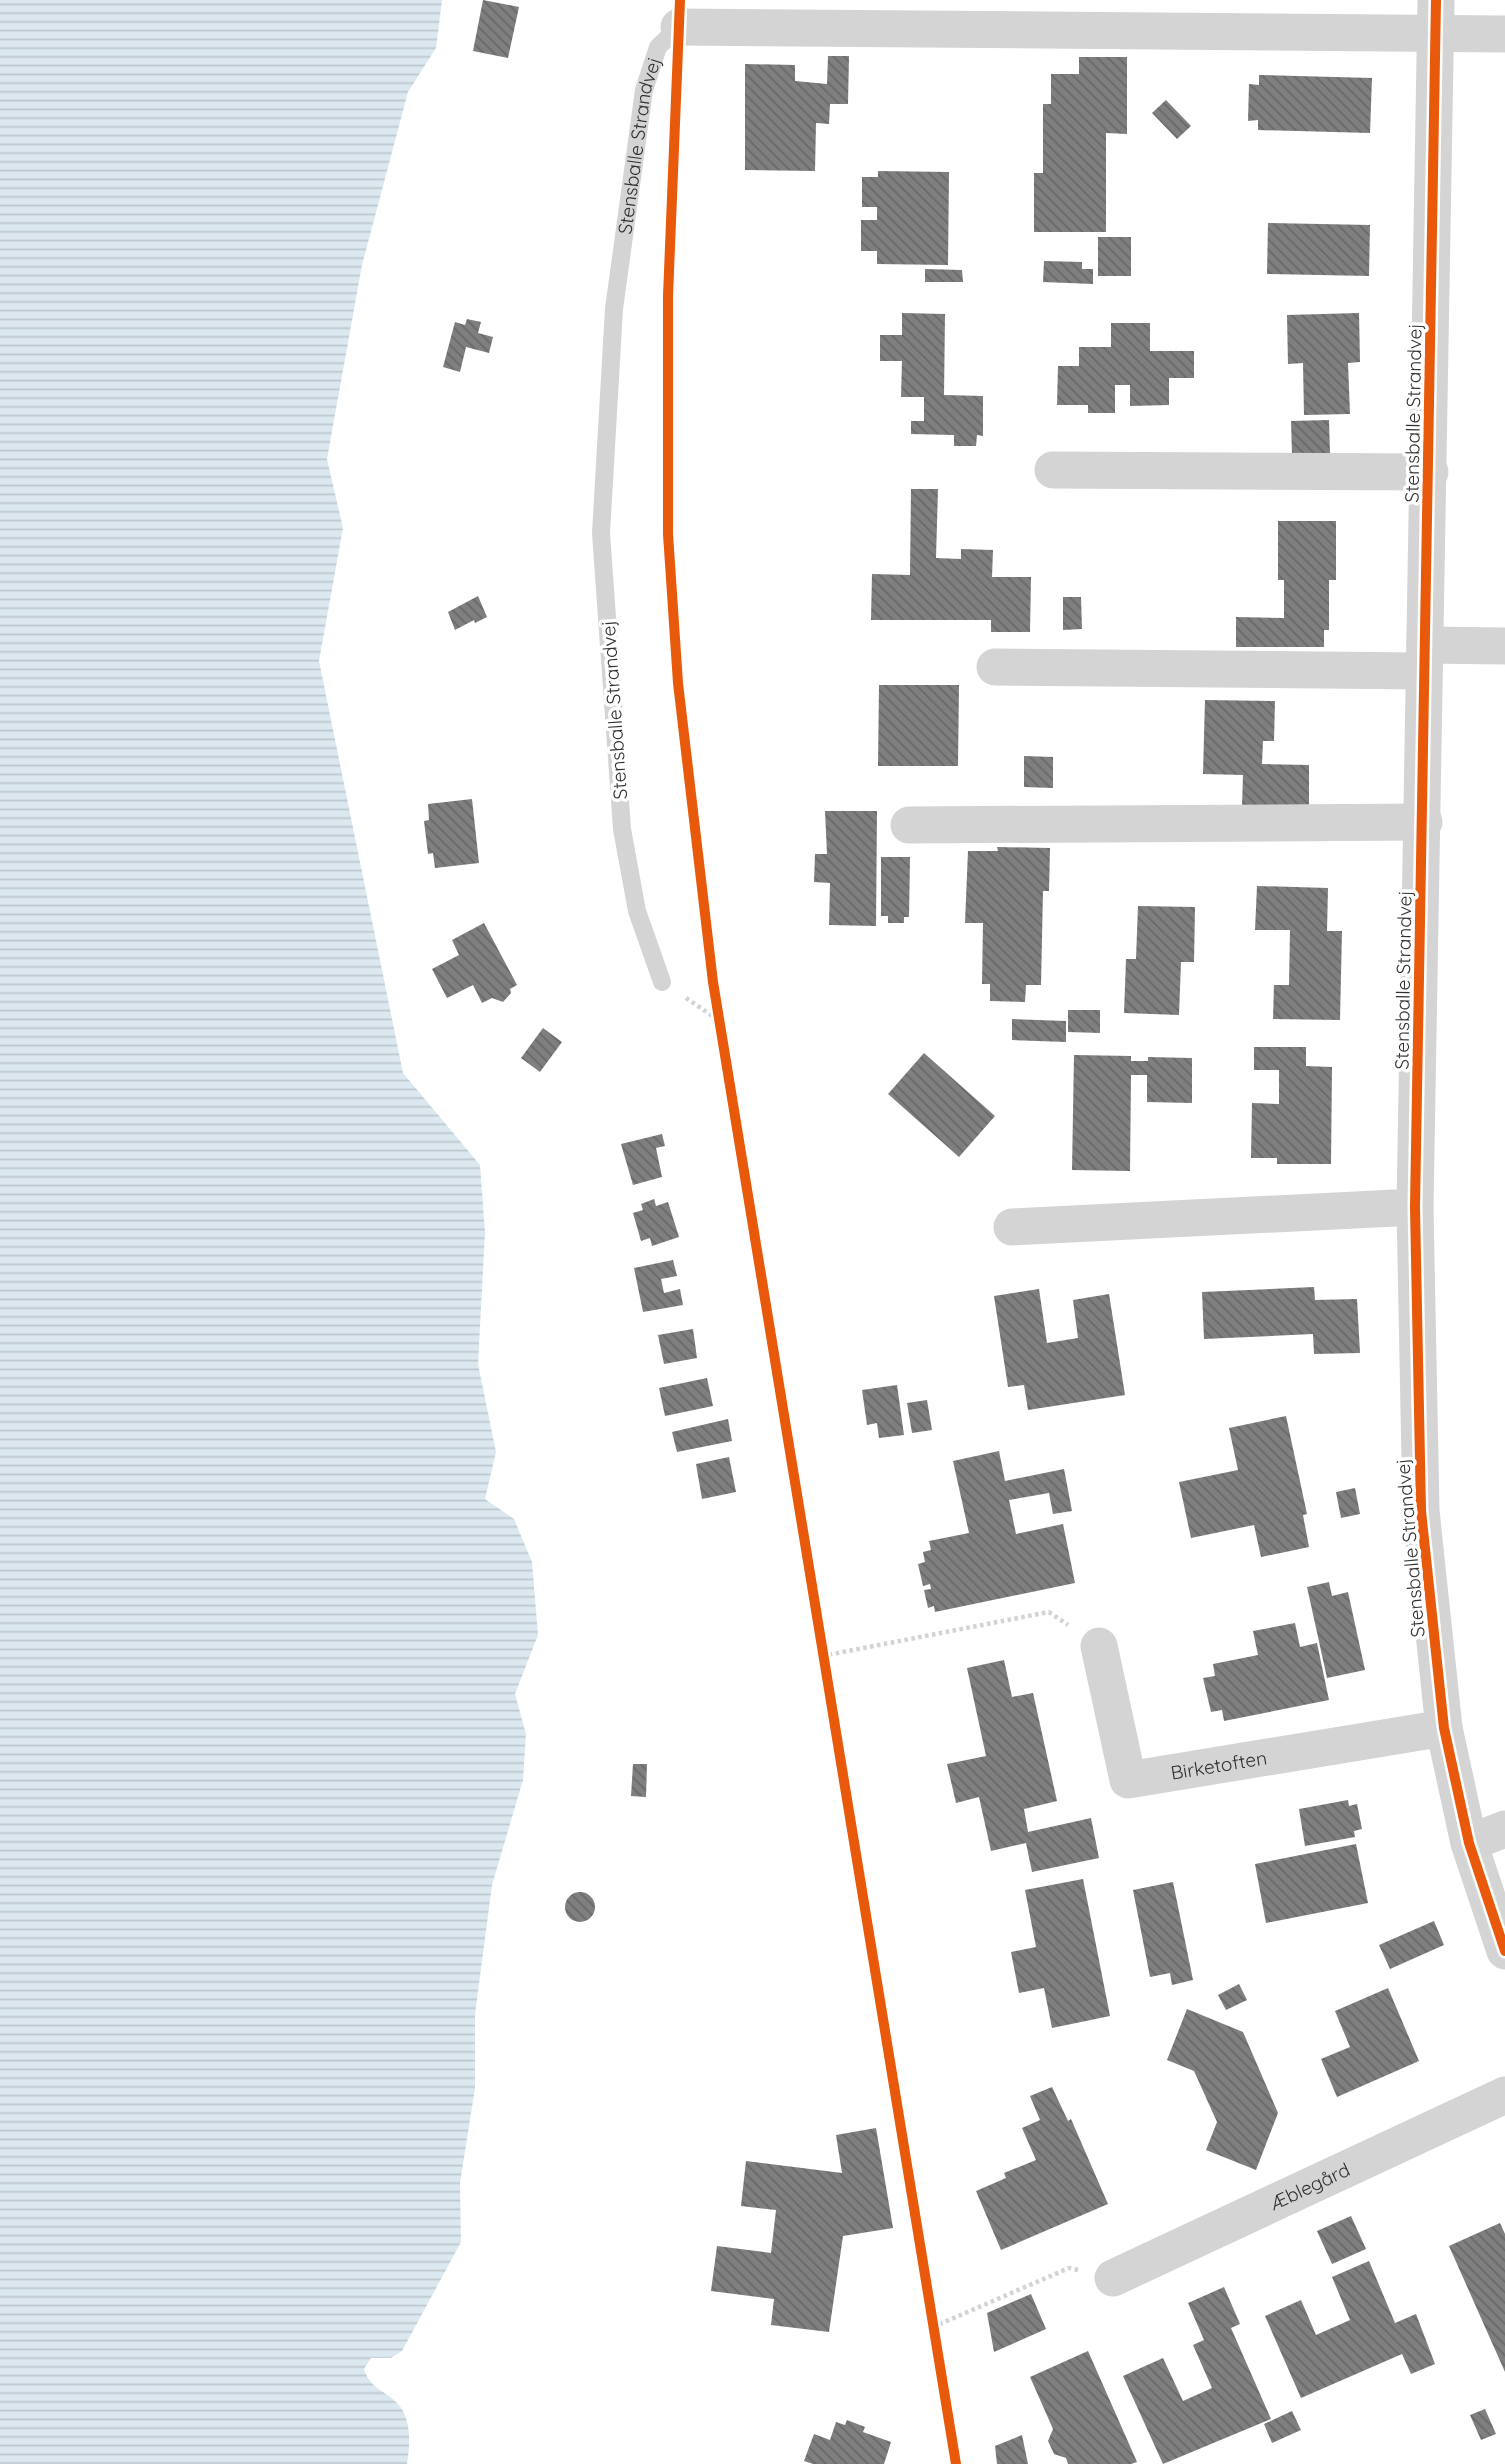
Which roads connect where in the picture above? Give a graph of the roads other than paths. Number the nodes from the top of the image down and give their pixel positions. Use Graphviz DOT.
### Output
graph roads {
  1 [pos="1436,16"];
  2 [pos="678,27"];
  3 [pos="1505,34"];
  4 [pos="1053,470"];
  5 [pos="1430,471"];
  6 [pos="1505,646"];
  7 [pos="1424,658"];
  8 [pos="995,667"];
  9 [pos="1424,822"];
  10 [pos="909,825"];
  11 [pos="662,982"];
  12 [pos="1415,1207"];
  13 [pos="1012,1227"];
  14 [pos="1099,1646"];
  15 [pos="1444,1728"];
  16 [pos="1505,1829"];
  17 [pos="1469,1843"];
  18 [pos="1505,1951"];
  19 [pos="1505,2095"];
  20 [pos="1113,2278"];
  1 -- 2 [label="street, Stensballe Strandvej"];
  1 -- 3 [label="street, Stensballe Strandvej"];
  1 -- 5 [label="street, Stensballe Strandvej"];
  2 -- 11 [label="lane, Stensballe Strandvej"];
  4 -- 5 [label="street, Stensballe Strandvej"];
  5 -- 7 [label="street, Stensballe Strandvej"];
  6 -- 7 [label="street"];
  7 -- 8 [label="street"];
  7 -- 9 [label="street, Stensballe Strandvej"];
  9 -- 10 [label="street"];
  9 -- 12 [label="street, Stensballe Strandvej"];
  12 -- 13 [label="street"];
  12 -- 15 [label="street, Stensballe Strandvej"];
  14 -- 15 [label="street, Birketoften"];
  15 -- 17 [label="street, Stensballe Strandvej"];
  16 -- 17 [label="street"];
  17 -- 18 [label="street, Stensballe Strandvej"];
  19 -- 20 [label="street, Æblegård"];
}
